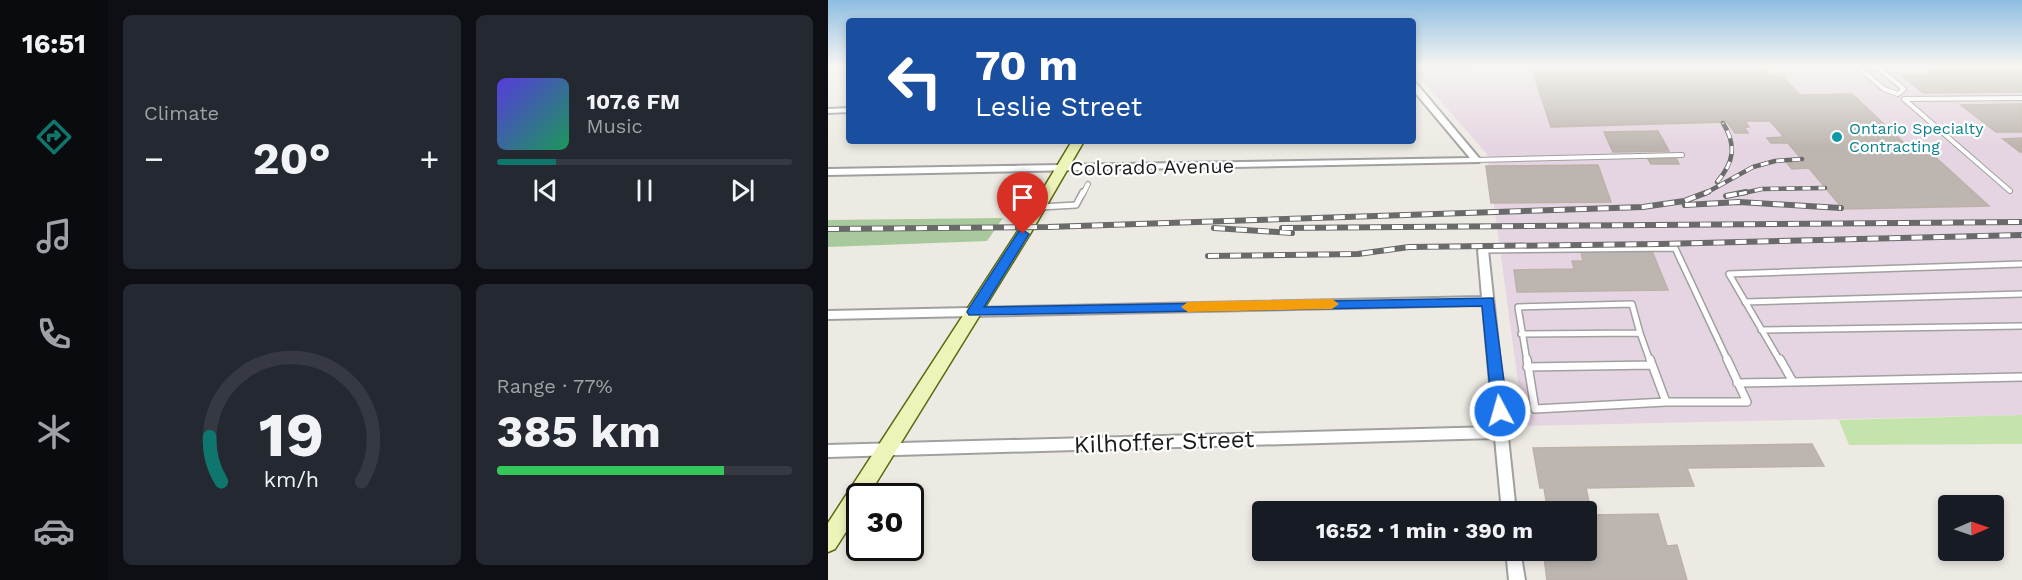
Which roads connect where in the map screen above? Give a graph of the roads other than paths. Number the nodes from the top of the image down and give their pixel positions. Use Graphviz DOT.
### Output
graph roads {
  1 [pos="1420,93"];
  2 [pos="1898,94"];
  3 [pos="1416,97"];
  4 [pos="1423,97"];
  5 [pos="2022,98"];
  6 [pos="1904,99"];
  7 [pos="846,110"];
  8 [pos="828,111"];
  9 [pos="1076,144"];
  10 [pos="1682,155"];
  11 [pos="1476,160"];
  12 [pos="1062,169"];
  13 [pos="828,172"];
  14 [pos="1088,184"];
  15 [pos="2010,191"];
  16 [pos="1038,208"];
  17 [pos="1483,250"];
  18 [pos="2022,264"];
  19 [pos="2022,294"];
  20 [pos="1488,301"];
  21 [pos="1745,302"];
  22 [pos="974,312"];
  23 [pos="828,315"];
  24 [pos="2022,326"];
  25 [pos="1761,330"];
  26 [pos="1640,333"];
  27 [pos="1521,334"];
  28 [pos="1652,364"];
  29 [pos="1527,367"];
  30 [pos="2022,377"];
  31 [pos="1793,382"];
  32 [pos="1737,383"];
  33 [pos="1666,402"];
  34 [pos="1500,432"];
  35 [pos="886,450"];
  36 [pos="828,451"];
  37 [pos="1508,501"];
  38 [pos="828,542"];
  39 [pos="1515,561"];
  40 [pos="1517,580"];
  1 -- 4 [label="street"];
  2 -- 6 [label="lane"];
  3 -- 4 [label="street"];
  4 -- 11 [label="street"];
  5 -- 6 [label="lane"];
  6 -- 15 [label="lane"];
  7 -- 8 [label="street"];
  9 -- 12 [label="street"];
  10 -- 11 [label="lane"];
  11 -- 12 [label="street, Colorado Avenue"];
  12 -- 13 [label="street, Colorado Avenue"];
  12 -- 16 [label="street"];
  14 -- 16 [label="lane"];
  16 -- 22 [label="street"];
  17 -- 20 [label="street"];
  17 -- 32 [label="lane"];
  18 -- 21 [label="lane"];
  19 -- 21 [label="lane"];
  20 -- 22 [label="street"];
  20 -- 34 [label="street"];
  21 -- 25 [label="lane"];
  22 -- 23 [label="street"];
  22 -- 35 [label="street"];
  24 -- 25 [label="lane"];
  25 -- 31 [label="lane"];
  26 -- 27 [label="lane"];
  26 -- 27 [label="lane"];
  26 -- 28 [label="lane"];
  27 -- 29 [label="lane"];
  28 -- 29 [label="lane"];
  28 -- 33 [label="lane"];
  29 -- 33 [label="lane"];
  30 -- 31 [label="lane"];
  31 -- 32 [label="lane"];
  32 -- 33 [label="lane"];
  34 -- 35 [label="street, Kilhoffer Street"];
  34 -- 37 [label="street"];
  35 -- 36 [label="street, Kilhoffer Street"];
  35 -- 38 [label="street"];
  39 -- 40 [label="street"];
}
